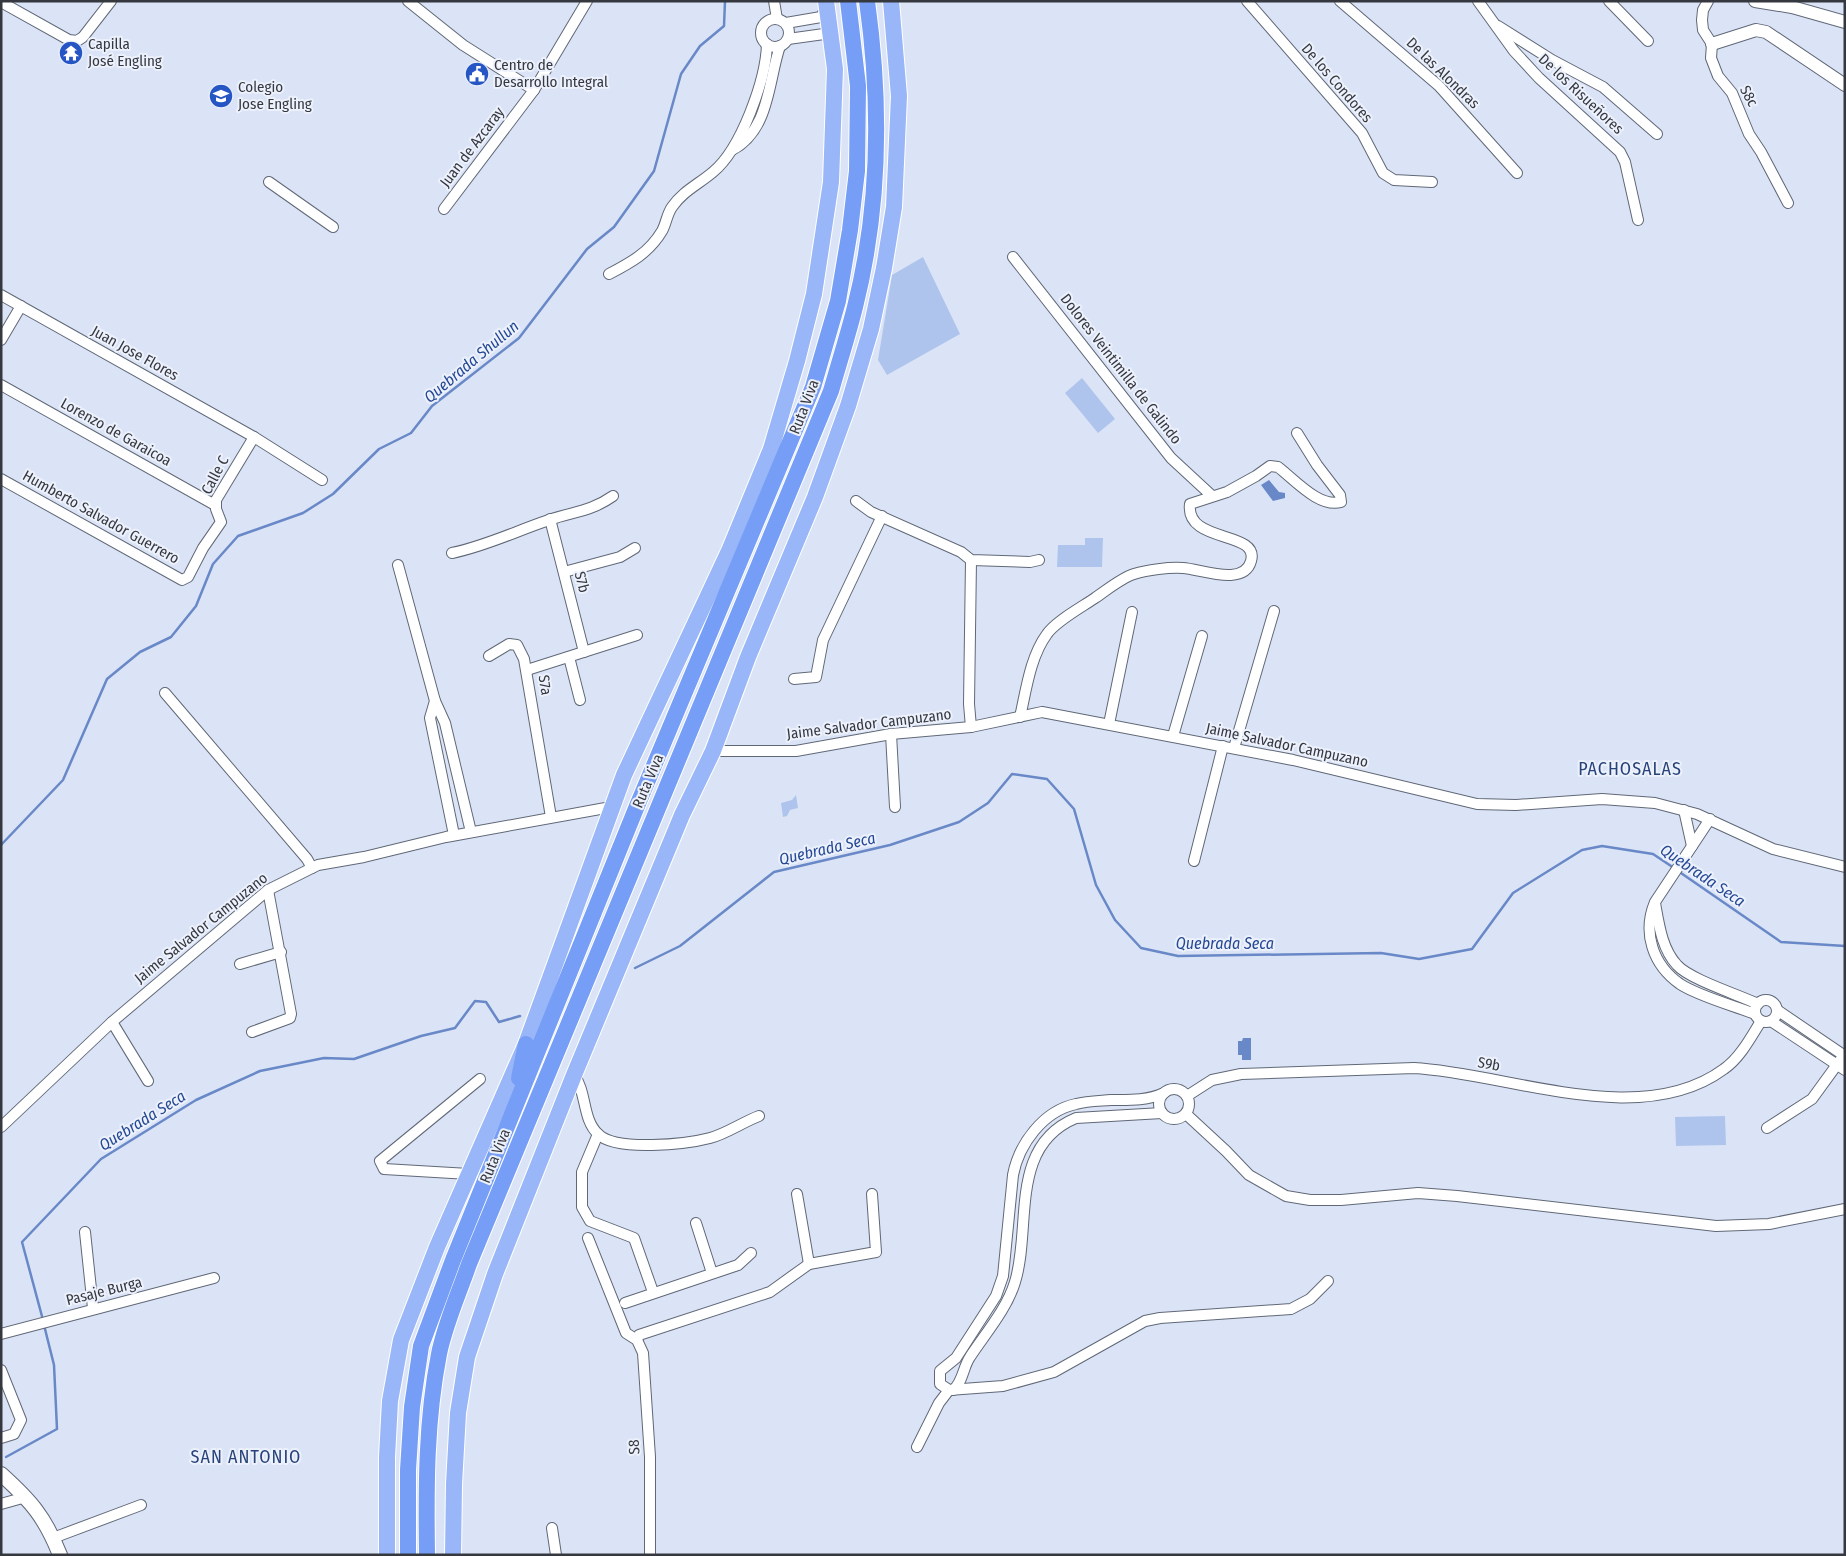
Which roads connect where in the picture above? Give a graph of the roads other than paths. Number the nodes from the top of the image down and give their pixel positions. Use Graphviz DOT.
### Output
graph roads {
  1 [pos="111,1"];
  2 [pos="408,1"];
  3 [pos="587,1"];
  4 [pos="774,1"];
  5 [pos="848,1"];
  6 [pos="867,1"];
  7 [pos="891,1"];
  8 [pos="1247,1"];
  9 [pos="1340,1"];
  10 [pos="1478,1"];
  11 [pos="1609,1"];
  12 [pos="1708,1"];
  13 [pos="1755,1"];
  14 [pos="1,2"];
  15 [pos="826,4"];
  16 [pos="781,21"];
  17 [pos="1845,22"];
  18 [pos="1493,23"];
  19 [pos="788,38"];
  20 [pos="1648,41"];
  21 [pos="831,42"];
  22 [pos="767,44"];
  23 [pos="1712,44"];
  24 [pos="780,46"];
  25 [pos="1845,85"];
  26 [pos="534,90"];
  27 [pos="1657,134"];
  28 [pos="732,150"];
  29 [pos="1518,173"];
  30 [pos="269,182"];
  31 [pos="1432,182"];
  32 [pos="1788,203"];
  33 [pos="444,209"];
  34 [pos="1638,220"];
  35 [pos="333,226"];
  36 [pos="1013,257"];
  37 [pos="609,274"];
  38 [pos="1,295"];
  39 [pos="21,306"];
  40 [pos="1,340"];
  41 [pos="1,385"];
  42 [pos="1296,433"];
  43 [pos="254,437"];
  44 [pos="1,479"];
  45 [pos="322,480"];
  46 [pos="1211,495"];
  47 [pos="613,496"];
  48 [pos="856,501"];
  49 [pos="215,505"];
  50 [pos="882,516"];
  51 [pos="550,519"];
  52 [pos="634,548"];
  53 [pos="452,553"];
  54 [pos="971,560"];
  55 [pos="1039,560"];
  56 [pos="398,565"];
  57 [pos="564,572"];
  58 [pos="186,580"];
  59 [pos="1274,611"];
  60 [pos="1132,612"];
  61 [pos="637,635"];
  62 [pos="1202,636"];
  63 [pos="584,652"];
  64 [pos="489,656"];
  65 [pos="569,657"];
  66 [pos="527,670"];
  67 [pos="794,679"];
  68 [pos="165,693"];
  69 [pos="580,700"];
  70 [pos="434,701"];
  71 [pos="1020,717"];
  72 [pos="1110,724"];
  73 [pos="971,727"];
  74 [pos="891,734"];
  75 [pos="1173,736"];
  76 [pos="1228,747"];
  77 [pos="713,751"];
  78 [pos="611,807"];
  79 [pos="895,807"];
  80 [pos="1684,810"];
  81 [pos="551,817"];
  82 [pos="1710,819"];
  83 [pos="471,832"];
  84 [pos="454,835"];
  85 [pos="1690,848"];
  86 [pos="1194,861"];
  87 [pos="1845,867"];
  88 [pos="312,868"];
  89 [pos="268,890"];
  90 [pos="281,952"];
  91 [pos="240,964"];
  92 [pos="1777,1010"];
  93 [pos="1761,1015"];
  94 [pos="112,1022"];
  95 [pos="252,1032"];
  96 [pos="526,1044"];
  97 [pos="1844,1056"];
  98 [pos="1836,1064"];
  99 [pos="1845,1070"];
  100 [pos="574,1075"];
  101 [pos="480,1079"];
  102 [pos="148,1081"];
  103 [pos="1164,1093"];
  104 [pos="1187,1096"];
  105 [pos="1162,1113"];
  106 [pos="1186,1114"];
  107 [pos="759,1116"];
  108 [pos="510,1119"];
  109 [pos="1,1127"];
  110 [pos="1767,1128"];
  111 [pos="598,1134"];
  112 [pos="469,1174"];
  113 [pos="797,1194"];
  114 [pos="872,1194"];
  115 [pos="1845,1209"];
  116 [pos="696,1223"];
  117 [pos="85,1232"];
  118 [pos="588,1238"];
  119 [pos="751,1253"];
  120 [pos="809,1264"];
  121 [pos="712,1273"];
  122 [pos="214,1278"];
  123 [pos="1328,1282"];
  124 [pos="653,1292"];
  125 [pos="624,1303"];
  126 [pos="93,1308"];
  127 [pos="1,1334"];
  128 [pos="637,1340"];
  129 [pos="1,1370"];
  130 [pos="951,1390"];
  131 [pos="1,1438"];
  132 [pos="917,1447"];
  133 [pos="1,1474"];
  134 [pos="26,1497"];
  135 [pos="1,1504"];
  136 [pos="141,1505"];
  137 [pos="552,1528"];
  138 [pos="53,1538"];
  139 [pos="60,1555"];
  140 [pos="387,1555"];
  141 [pos="408,1555"];
  142 [pos="427,1555"];
  143 [pos="453,1555"];
  144 [pos="556,1555"];
  145 [pos="650,1555"];
  1 -- 14 [label="street"];
  2 -- 26 [label="street"];
  3 -- 26 [label="street, Juan de Azcaray"];
  4 -- 16 [label="street"];
  5 -- 108 [label="highway, Ruta Viva"];
  6 -- 142 [label="highway, Ruta Viva"];
  7 -- 77 [label="main road"];
  8 -- 31 [label="street, De los Condores"];
  9 -- 29 [label="street, De las Alondras"];
  10 -- 18 [label="street, De los Risueñores"];
  11 -- 20 [label="street"];
  12 -- 23 [label="street, S8c"];
  13 -- 17 [label="street"];
  15 -- 16 [label="street"];
  15 -- 21 [label="main road, Ruta Viva"];
  16 -- 19 [label="street"];
  16 -- 22 [label="street"];
  18 -- 27 [label="street"];
  18 -- 34 [label="street, De los Risueñores"];
  19 -- 21 [label="street"];
  19 -- 24 [label="street"];
  21 -- 78 [label="main road, Ruta Viva"];
  22 -- 24 [label="street"];
  22 -- 28 [label="street"];
  23 -- 25 [label="street"];
  23 -- 32 [label="street, S8c"];
  24 -- 28 [label="street"];
  26 -- 33 [label="street, Juan de Azcaray"];
  28 -- 37 [label="street"];
  30 -- 35 [label="street"];
  36 -- 46 [label="street, Dolores Veintimilla de Galindo"];
  38 -- 39 [label="street, Juan Jose Flores"];
  39 -- 40 [label="street"];
  39 -- 43 [label="street, Juan Jose Flores"];
  41 -- 49 [label="street, Lorenzo de Garaicoa"];
  42 -- 46 [label="street"];
  43 -- 45 [label="street, Juan Jose Flores"];
  43 -- 49 [label="street, Calle C"];
  44 -- 58 [label="street, Humberto Salvador Guerrero"];
  46 -- 71 [label="street"];
  47 -- 51 [label="street"];
  48 -- 50 [label="street"];
  49 -- 58 [label="street, Calle C"];
  50 -- 54 [label="street"];
  50 -- 67 [label="street"];
  51 -- 53 [label="street"];
  51 -- 57 [label="street, S7b"];
  52 -- 57 [label="street"];
  54 -- 55 [label="street"];
  54 -- 73 [label="street"];
  56 -- 70 [label="street"];
  57 -- 63 [label="street, S7b"];
  59 -- 76 [label="street"];
  60 -- 72 [label="street"];
  61 -- 63 [label="street, S7a"];
  62 -- 75 [label="street"];
  63 -- 65 [label="street, S7a"];
  64 -- 66 [label="street"];
  65 -- 66 [label="street, S7a"];
  65 -- 69 [label="street"];
  66 -- 81 [label="street, S7a"];
  68 -- 88 [label="street"];
  70 -- 83 [label="street"];
  70 -- 84 [label="street"];
  71 -- 72 [label="street, Jaime Salvador Campuzano"];
  71 -- 73 [label="street, Jaime Salvador Campuzano"];
  72 -- 75 [label="street, Jaime Salvador Campuzano"];
  73 -- 74 [label="street, Jaime Salvador Campuzano"];
  74 -- 77 [label="street, Jaime Salvador Campuzano"];
  74 -- 79 [label="street"];
  75 -- 76 [label="street, Jaime Salvador Campuzano"];
  76 -- 80 [label="street, Jaime Salvador Campuzano"];
  76 -- 86 [label="street"];
  77 -- 100 [label="main road"];
  78 -- 81 [label="street, Jaime Salvador Campuzano"];
  78 -- 96 [label="main road, Ruta Viva"];
  80 -- 82 [label="street, Jaime Salvador Campuzano"];
  80 -- 85 [label="street"];
  81 -- 83 [label="street, Jaime Salvador Campuzano"];
  82 -- 85 [label="street"];
  82 -- 87 [label="street, Jaime Salvador Campuzano"];
  83 -- 84 [label="street, Jaime Salvador Campuzano"];
  84 -- 88 [label="street, Jaime Salvador Campuzano"];
  85 -- 93 [label="street"];
  88 -- 89 [label="street, Jaime Salvador Campuzano"];
  89 -- 90 [label="street"];
  89 -- 94 [label="street, Jaime Salvador Campuzano"];
  90 -- 91 [label="street"];
  90 -- 95 [label="street"];
  92 -- 93 [label="street, S9b"];
  92 -- 93 [label="street"];
  92 -- 97 [label="street"];
  93 -- 98 [label="street"];
  93 -- 104 [label="street, S9b"];
  94 -- 102 [label="street"];
  94 -- 109 [label="street, Jaime Salvador Campuzano"];
  96 -- 108 [label="highway"];
  96 -- 112 [label="main road, Ruta Viva"];
  97 -- 98 [label="street"];
  98 -- 99 [label="street"];
  98 -- 110 [label="street"];
  100 -- 111 [label="street"];
  100 -- 143 [label="main road"];
  101 -- 112 [label="street"];
  103 -- 104 [label="street"];
  103 -- 105 [label="street"];
  103 -- 130 [label="street"];
  104 -- 106 [label="street"];
  105 -- 106 [label="street"];
  105 -- 130 [label="street"];
  106 -- 115 [label="street"];
  107 -- 111 [label="street"];
  108 -- 141 [label="highway, Ruta Viva"];
  111 -- 124 [label="street"];
  112 -- 140 [label="main road, Ruta Viva"];
  113 -- 120 [label="street"];
  114 -- 120 [label="street"];
  116 -- 121 [label="street"];
  117 -- 126 [label="street"];
  118 -- 128 [label="street, S8"];
  119 -- 121 [label="street"];
  120 -- 128 [label="street"];
  121 -- 124 [label="street"];
  122 -- 126 [label="street, Pasaje Burga"];
  123 -- 130 [label="street"];
  124 -- 125 [label="street"];
  126 -- 127 [label="street, Pasaje Burga"];
  128 -- 145 [label="street, S8"];
  129 -- 131 [label="street"];
  130 -- 132 [label="street"];
  133 -- 134 [label="main road"];
  134 -- 135 [label="street"];
  134 -- 138 [label="main road"];
  136 -- 138 [label="street"];
  137 -- 144 [label="street"];
  138 -- 139 [label="main road"];
}
